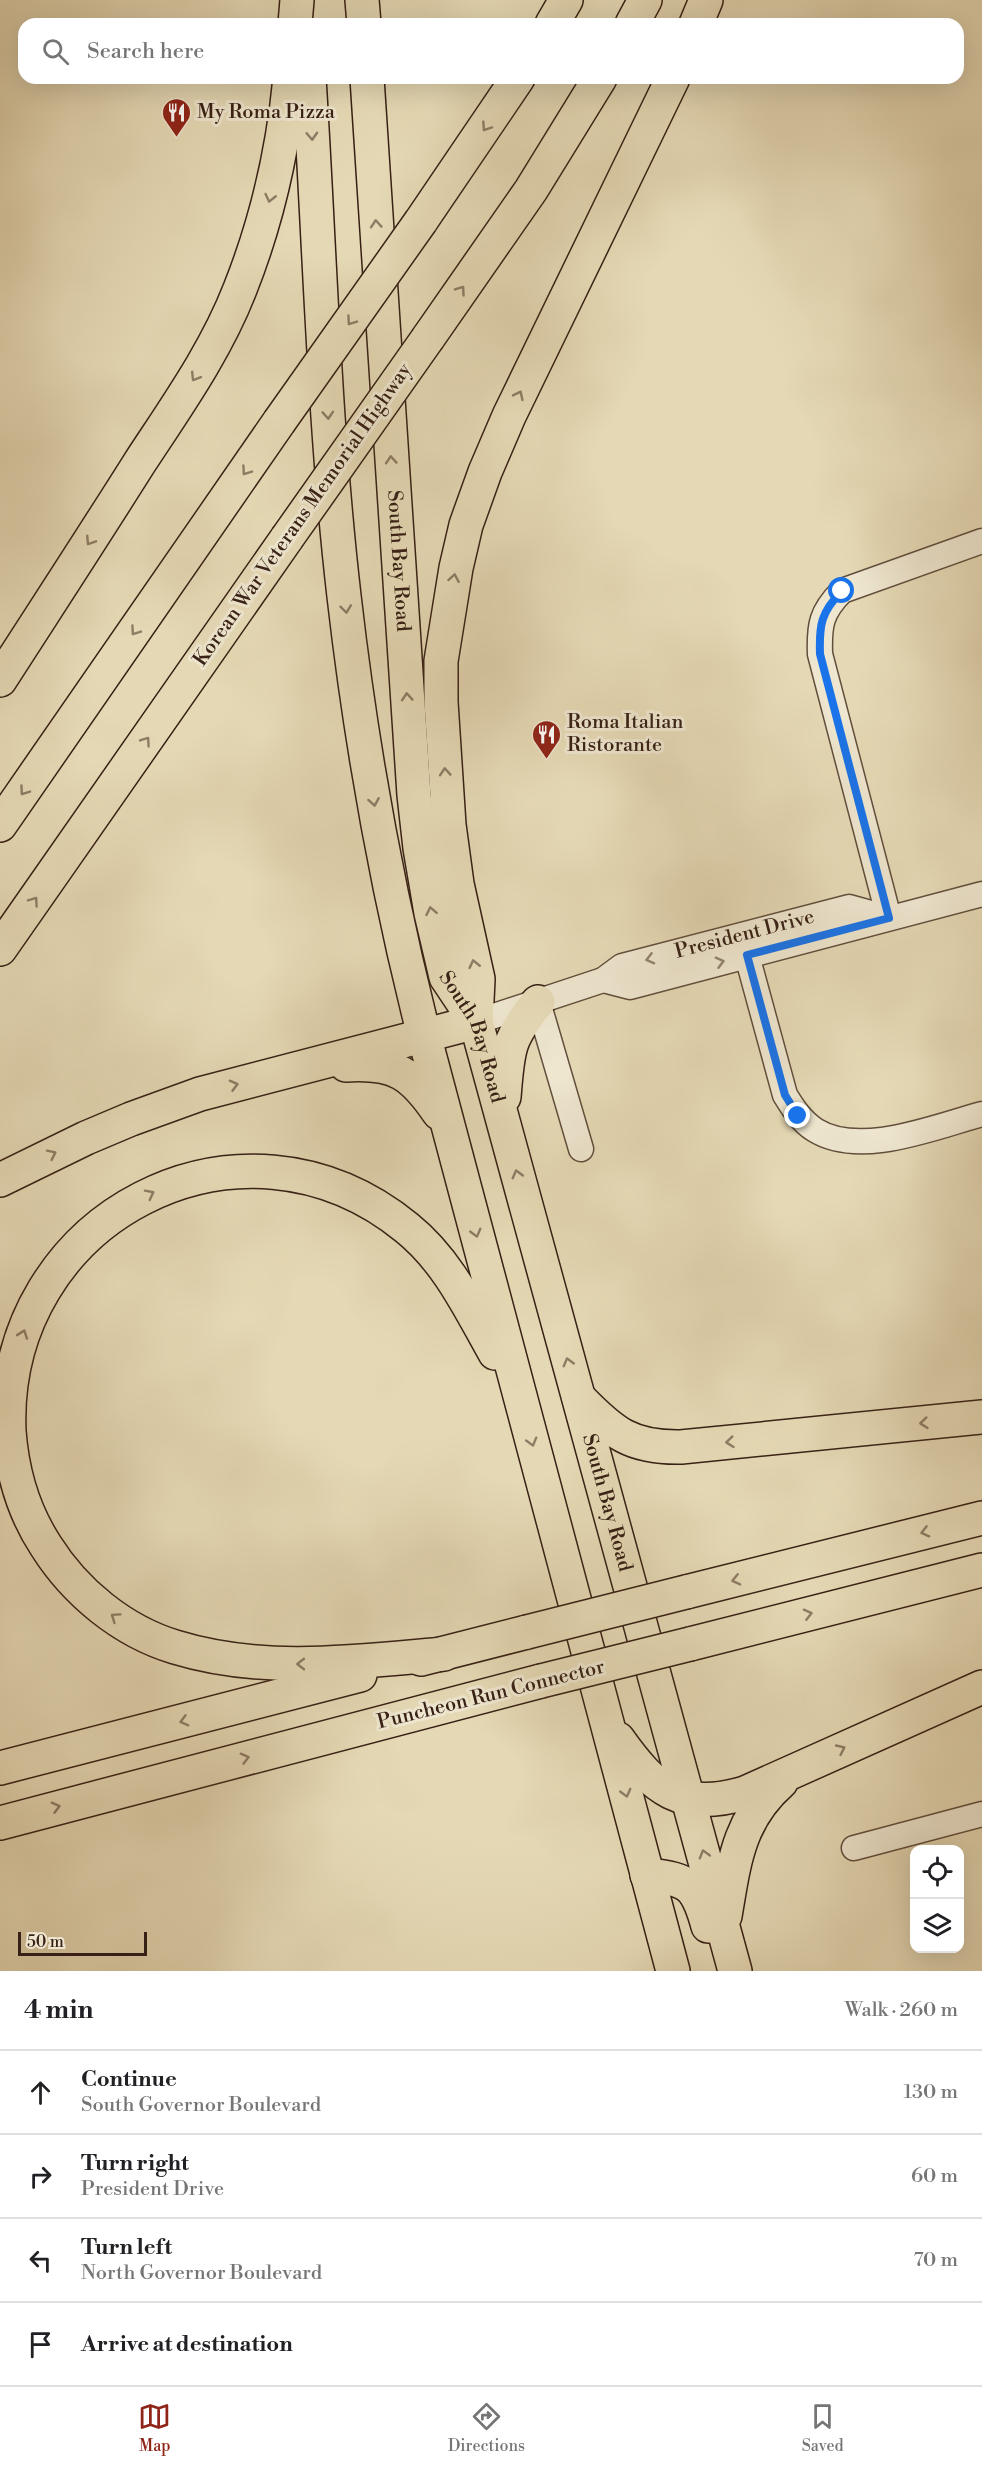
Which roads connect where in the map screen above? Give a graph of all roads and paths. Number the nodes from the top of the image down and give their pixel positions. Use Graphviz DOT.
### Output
graph roads {
  1 [pos="297,0"];
  2 [pos="304,0"];
  3 [pos="362,0"];
  4 [pos="566,0"];
  5 [pos="645,0"];
  6 [pos="706,0"];
  7 [pos="296,18"];
  8 [pos="305,18"];
  9 [pos="364,18"];
  10 [pos="556,18"];
  11 [pos="635,18"];
  12 [pos="698,18"];
  13 [pos="289,84"];
  14 [pos="309,84"];
  15 [pos="367,84"];
  16 [pos="514,84"];
  17 [pos="596,84"];
  18 [pos="670,84"];
  19 [pos="982,541"];
  20 [pos="0,680"];
  21 [pos="0,825"];
  22 [pos="982,894"];
  23 [pos="889,918"];
  24 [pos="744,945"];
  25 [pos="0,949"];
  26 [pos="538,1002"];
  27 [pos="476,1022"];
  28 [pos="424,1035"];
  29 [pos="296,1069"];
  30 [pos="982,1114"];
  31 [pos="502,1119"];
  32 [pos="448,1126"];
  33 [pos="581,1149"];
  34 [pos="0,1180"];
  35 [pos="519,1395"];
  36 [pos="577,1395"];
  37 [pos="982,1418"];
  38 [pos="982,1518"];
  39 [pos="982,1570"];
  40 [pos="444,1654"];
  41 [pos="982,1687"];
  42 [pos="608,1725"];
  43 [pos="0,1768"];
  44 [pos="795,1770"];
  45 [pos="688,1799"];
  46 [pos="982,1814"];
  47 [pos="0,1823"];
  48 [pos="854,1848"];
  49 [pos="647,1875"];
  50 [pos="723,1927"];
  51 [pos="674,1971"];
  52 [pos="721,1971"];
  53 [pos="735,1971"];
  1 -- 7 [label="highway"];
  2 -- 8 [label="highway"];
  3 -- 9 [label="highway"];
  4 -- 10 [label="highway"];
  5 -- 11 [label="highway"];
  6 -- 12 [label="highway"];
  13 -- 20 [label="highway, one-way"];
  14 -- 28 [label="highway, South Bay Road, one-way"];
  27 -- 15 [label="highway, South Bay Road, one-way"];
  16 -- 21 [label="highway, one-way, bridge"];
  25 -- 17 [label="highway, Korean War Veterans Memorial Highway, one-way, bridge"];
  27 -- 18 [label="highway, one-way"];
  19 -- 23 [label="street"];
  22 -- 23 [label="street, President Drive"];
  23 -- 24 [label="street, President Drive"];
  24 -- 26 [label="street, President Drive"];
  24 -- 30 [label="street"];
  26 -- 27 [label="street, President Drive"];
  26 -- 31 [label="highway"];
  26 -- 33 [label="street"];
  27 -- 28 [label="highway"];
  27 -- 31 [label="highway, South Bay Road"];
  28 -- 29 [label="highway"];
  28 -- 32 [label="highway, South Bay Road"];
  29 -- 32 [label="highway"];
  34 -- 29 [label="highway, one-way"];
  36 -- 31 [label="highway, South Bay Road, one-way"];
  32 -- 35 [label="highway, South Bay Road, one-way"];
  40 -- 35 [label="highway, one-way"];
  35 -- 42 [label="highway, South Bay Road, one-way"];
  37 -- 36 [label="highway, one-way"];
  36 -- 45 [label="highway, South Bay Road"];
  38 -- 40 [label="highway, one-way, bridge"];
  47 -- 39 [label="highway, Puncheon Run Connector, one-way, bridge"];
  40 -- 43 [label="highway, one-way"];
  44 -- 41 [label="highway, one-way"];
  42 -- 45 [label="highway"];
  42 -- 49 [label="highway, South Bay Road, one-way"];
  44 -- 45 [label="highway"];
  44 -- 50 [label="highway"];
  50 -- 45 [label="highway, South Bay Road, one-way"];
  46 -- 48 [label="street"];
  49 -- 51 [label="highway, South Bay Road"];
  49 -- 52 [label="highway"];
  50 -- 53 [label="highway, South Bay Road"];
}
